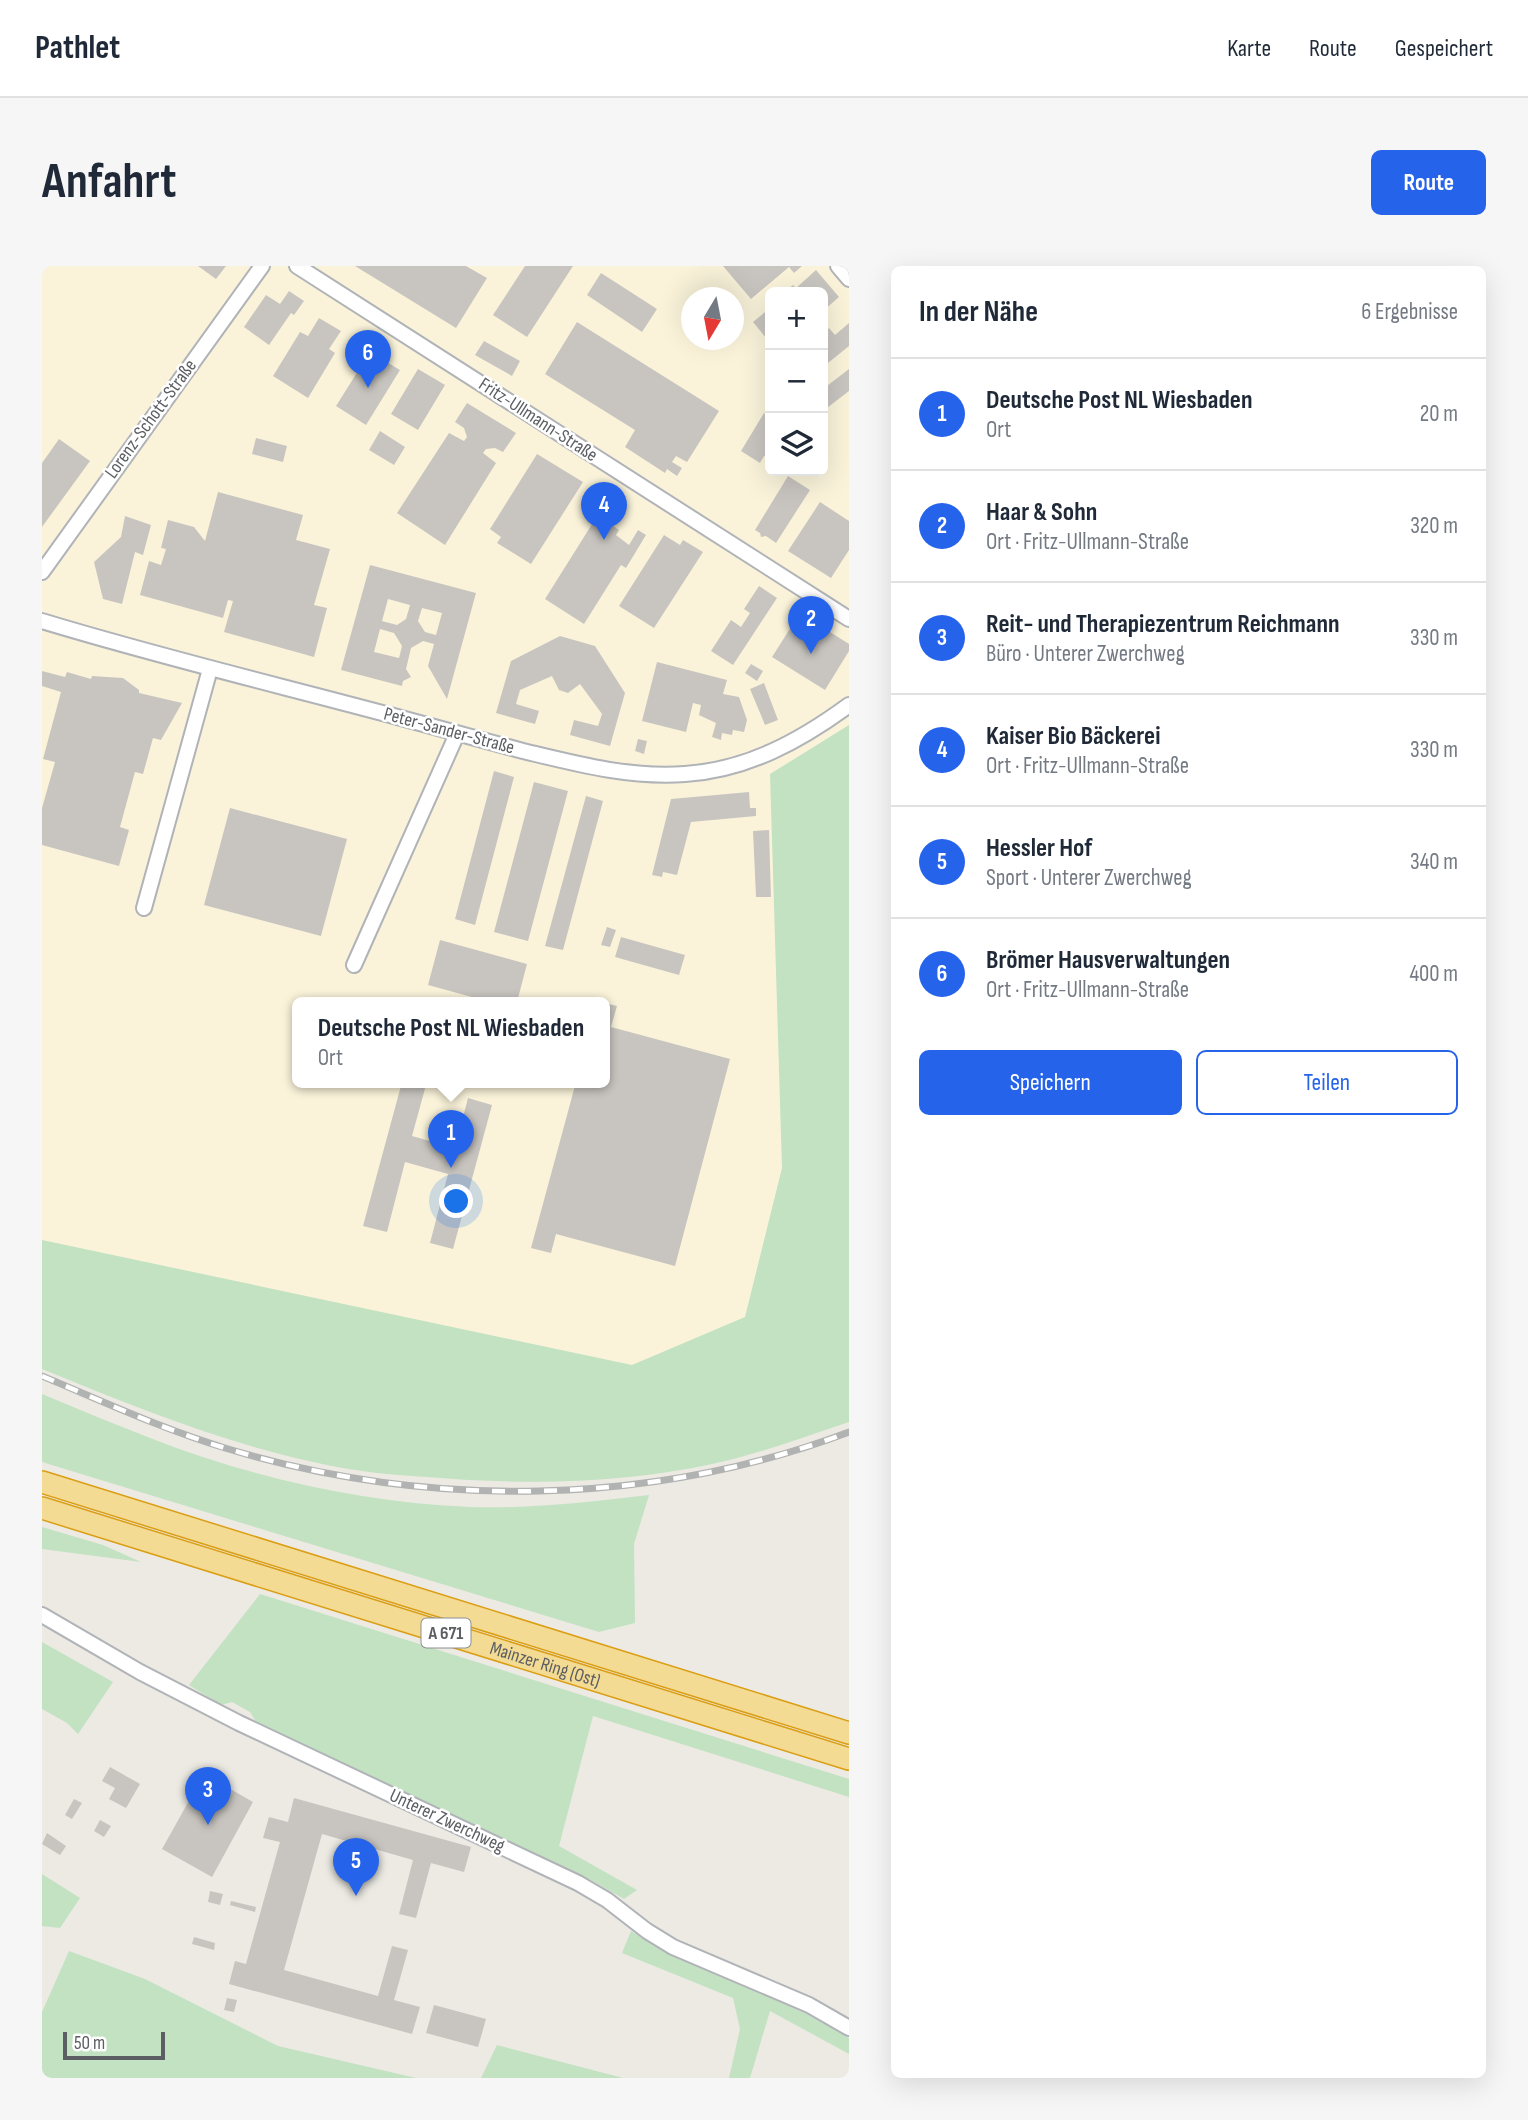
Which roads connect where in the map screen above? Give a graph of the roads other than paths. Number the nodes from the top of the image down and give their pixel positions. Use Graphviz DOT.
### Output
graph roads {
  1 [pos="262,266"];
  2 [pos="297,266"];
  3 [pos="838,266"];
  4 [pos="849,279"];
  5 [pos="42,572"];
  6 [pos="849,619"];
  7 [pos="42,621"];
  8 [pos="210,668"];
  9 [pos="849,705"];
  10 [pos="457,734"];
  11 [pos="144,908"];
  12 [pos="354,965"];
  13 [pos="42,1482"];
  14 [pos="42,1508"];
  15 [pos="42,1615"];
  16 [pos="849,1733"];
  17 [pos="849,1759"];
  18 [pos="849,2028"];
  1 -- 5 [label="street, Lorenz-Schott-Straße"];
  2 -- 6 [label="street, Fritz-Ullmann-Straße"];
  3 -- 4 [label="street"];
  7 -- 8 [label="street, Peter-Sander-Straße"];
  8 -- 10 [label="street, Peter-Sander-Straße"];
  8 -- 11 [label="street"];
  9 -- 10 [label="street, Peter-Sander-Straße"];
  10 -- 12 [label="street"];
  13 -- 16 [label="highway, Mainzer Ring (Ost) / A 671"];
  14 -- 17 [label="highway, Mainzer Ring (Ost) / A 671"];
  15 -- 18 [label="street, Unterer Zwerchweg"];
}
